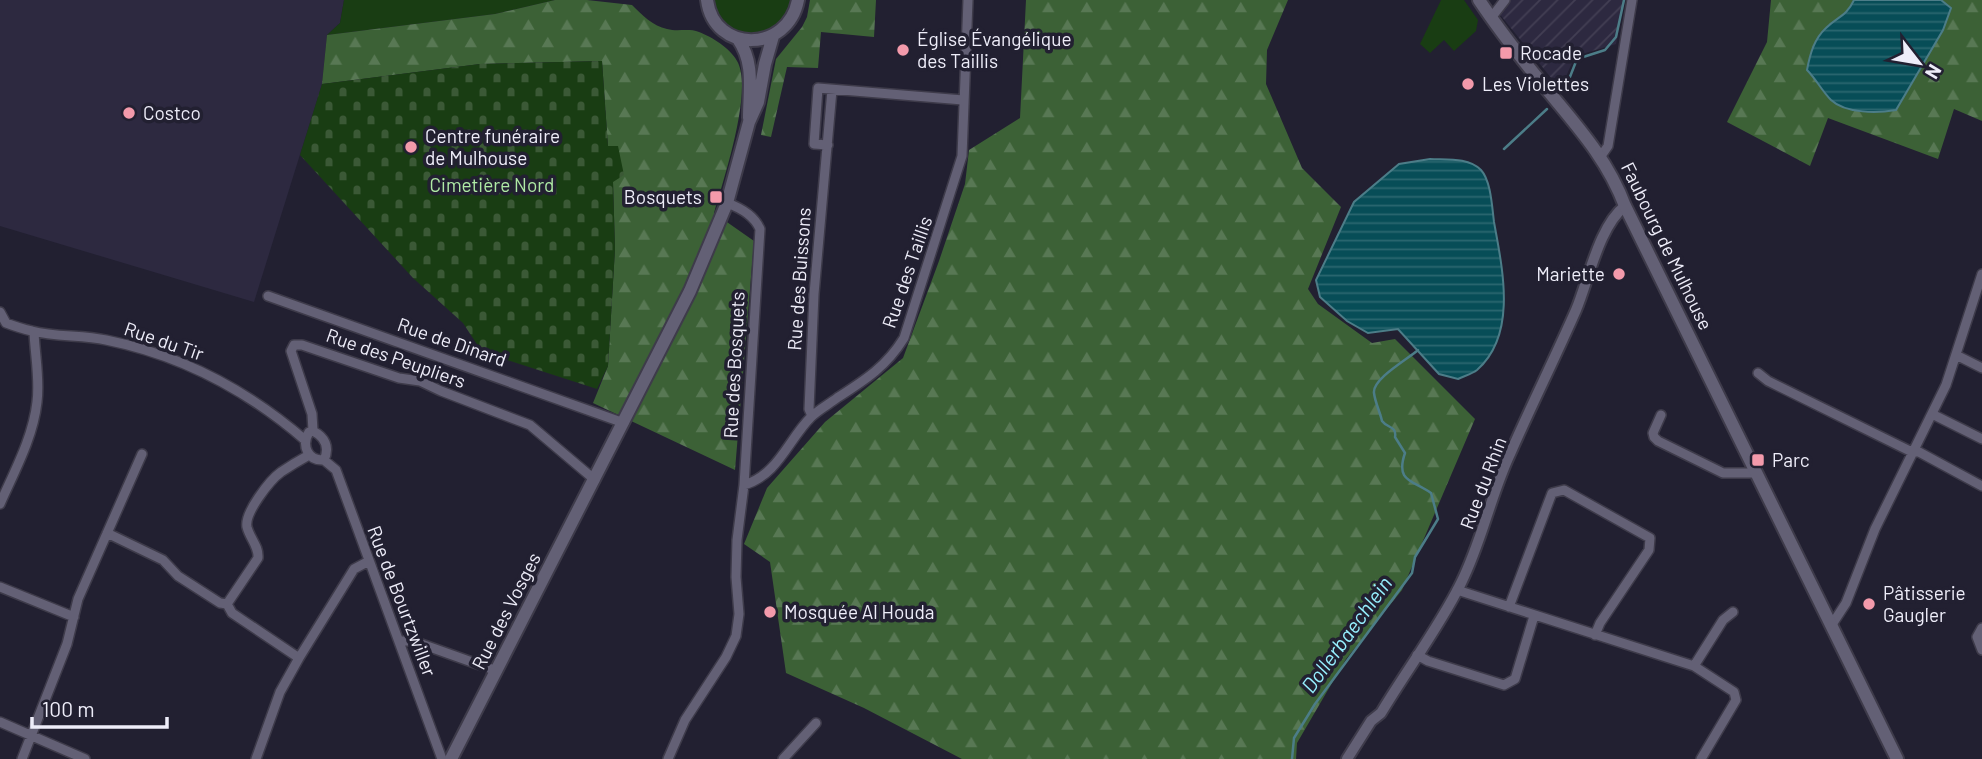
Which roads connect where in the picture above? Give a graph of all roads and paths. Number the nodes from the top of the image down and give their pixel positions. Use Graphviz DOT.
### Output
graph roads {
  1 [pos="707,0"];
  2 [pos="798,0"];
  3 [pos="968,0"];
  4 [pos="1479,0"];
  5 [pos="1505,0"];
  6 [pos="1632,0"];
  7 [pos="1491,18"];
  8 [pos="773,36"];
  9 [pos="738,39"];
  10 [pos="832,90"];
  11 [pos="963,100"];
  12 [pos="749,122"];
  13 [pos="828,145"];
  14 [pos="1601,156"];
  15 [pos="727,202"];
  16 [pos="1625,206"];
  17 [pos="1982,274"];
  18 [pos="268,296"];
  19 [pos="0,313"];
  20 [pos="3,325"];
  21 [pos="34,332"];
  22 [pos="1956,355"];
  23 [pos="1982,368"];
  24 [pos="1758,373"];
  25 [pos="1932,414"];
  26 [pos="1661,415"];
  27 [pos="812,416"];
  28 [pos="624,422"];
  29 [pos="313,431"];
  30 [pos="1982,439"];
  31 [pos="305,440"];
  32 [pos="1912,452"];
  33 [pos="142,454"];
  34 [pos="309,454"];
  35 [pos="324,460"];
  36 [pos="1756,473"];
  37 [pos="594,480"];
  38 [pos="744,485"];
  39 [pos="1982,486"];
  40 [pos="0,504"];
  41 [pos="107,533"];
  42 [pos="369,561"];
  43 [pos="0,587"];
  44 [pos="1457,590"];
  45 [pos="227,604"];
  46 [pos="1508,607"];
  47 [pos="1733,612"];
  48 [pos="1534,616"];
  49 [pos="74,617"];
  50 [pos="1831,626"];
  51 [pos="1982,628"];
  52 [pos="1595,635"];
  53 [pos="399,641"];
  54 [pos="1982,650"];
  55 [pos="1417,655"];
  56 [pos="299,658"];
  57 [pos="1694,666"];
  58 [pos="497,671"];
  59 [pos="0,722"];
  60 [pos="816,723"];
  61 [pos="31,736"];
  62 [pos="22,759"];
  63 [pos="85,759"];
  64 [pos="256,759"];
  65 [pos="442,759"];
  66 [pos="452,759"];
  67 [pos="668,759"];
  68 [pos="783,759"];
  69 [pos="1347,759"];
  70 [pos="1701,759"];
  71 [pos="1898,759"];
  1 -- 9 [label="main road"];
  2 -- 8 [label="main road"];
  3 -- 11 [label="street, Rue des Taillis"];
  4 -- 7 [label="main road, Faubourg de Mulhouse"];
  5 -- 7 [label="street"];
  6 -- 14 [label="street"];
  7 -- 14 [label="main road, Faubourg de Mulhouse"];
  8 -- 9 [label="main road"];
  8 -- 12 [label="main road"];
  9 -- 12 [label="main road"];
  10 -- 11 [label="street"];
  10 -- 13 [label="street, Rue des Buissons"];
  10 -- 13 [label="street"];
  11 -- 27 [label="street, Rue des Taillis"];
  12 -- 15 [label="main road, Rue des Vosges"];
  13 -- 27 [label="street, Rue des Buissons"];
  14 -- 16 [label="main road, Faubourg de Mulhouse"];
  15 -- 28 [label="main road, Rue des Vosges"];
  15 -- 38 [label="street, Rue des Bosquets"];
  16 -- 36 [label="main road, Faubourg de Mulhouse"];
  16 -- 44 [label="street, Rue du Rhin"];
  17 -- 22 [label="street"];
  18 -- 28 [label="street, Rue de Dinard"];
  19 -- 20 [label="street, Rue du Tir"];
  20 -- 21 [label="street, Rue du Tir"];
  21 -- 31 [label="street, Rue du Tir"];
  21 -- 40 [label="street"];
  22 -- 23 [label="street"];
  22 -- 25 [label="street"];
  24 -- 32 [label="street"];
  25 -- 30 [label="street"];
  25 -- 32 [label="street"];
  26 -- 36 [label="street"];
  27 -- 38 [label="street, Rue des Taillis"];
  28 -- 37 [label="main road, Rue des Vosges"];
  29 -- 31 [label="street"];
  29 -- 35 [label="street"];
  29 -- 37 [label="street, Rue des Peupliers"];
  31 -- 34 [label="street"];
  32 -- 39 [label="street"];
  32 -- 50 [label="street"];
  33 -- 41 [label="street"];
  34 -- 35 [label="street"];
  34 -- 45 [label="street"];
  35 -- 42 [label="street, Rue de Bourtzwiller"];
  36 -- 50 [label="main road, Faubourg de Mulhouse"];
  37 -- 58 [label="main road, Rue des Vosges"];
  38 -- 67 [label="street, Rue des Bosquets"];
  41 -- 45 [label="street"];
  41 -- 49 [label="street"];
  42 -- 53 [label="street, Rue de Bourtzwiller"];
  42 -- 56 [label="street"];
  43 -- 49 [label="street"];
  44 -- 46 [label="street"];
  44 -- 55 [label="street, Rue du Rhin"];
  45 -- 56 [label="street"];
  46 -- 48 [label="street"];
  46 -- 52 [label="street"];
  47 -- 57 [label="street"];
  48 -- 52 [label="street"];
  48 -- 55 [label="street"];
  49 -- 61 [label="street"];
  50 -- 71 [label="main road, Faubourg de Mulhouse"];
  51 -- 54 [label="street"];
  52 -- 57 [label="street"];
  53 -- 58 [label="street"];
  53 -- 65 [label="street, Rue de Bourtzwiller"];
  55 -- 69 [label="street, Rue du Rhin"];
  56 -- 64 [label="street"];
  57 -- 70 [label="street"];
  58 -- 66 [label="main road, Rue des Vosges"];
  59 -- 61 [label="street"];
  60 -- 68 [label="street"];
  61 -- 62 [label="street"];
  61 -- 63 [label="street"];
}
